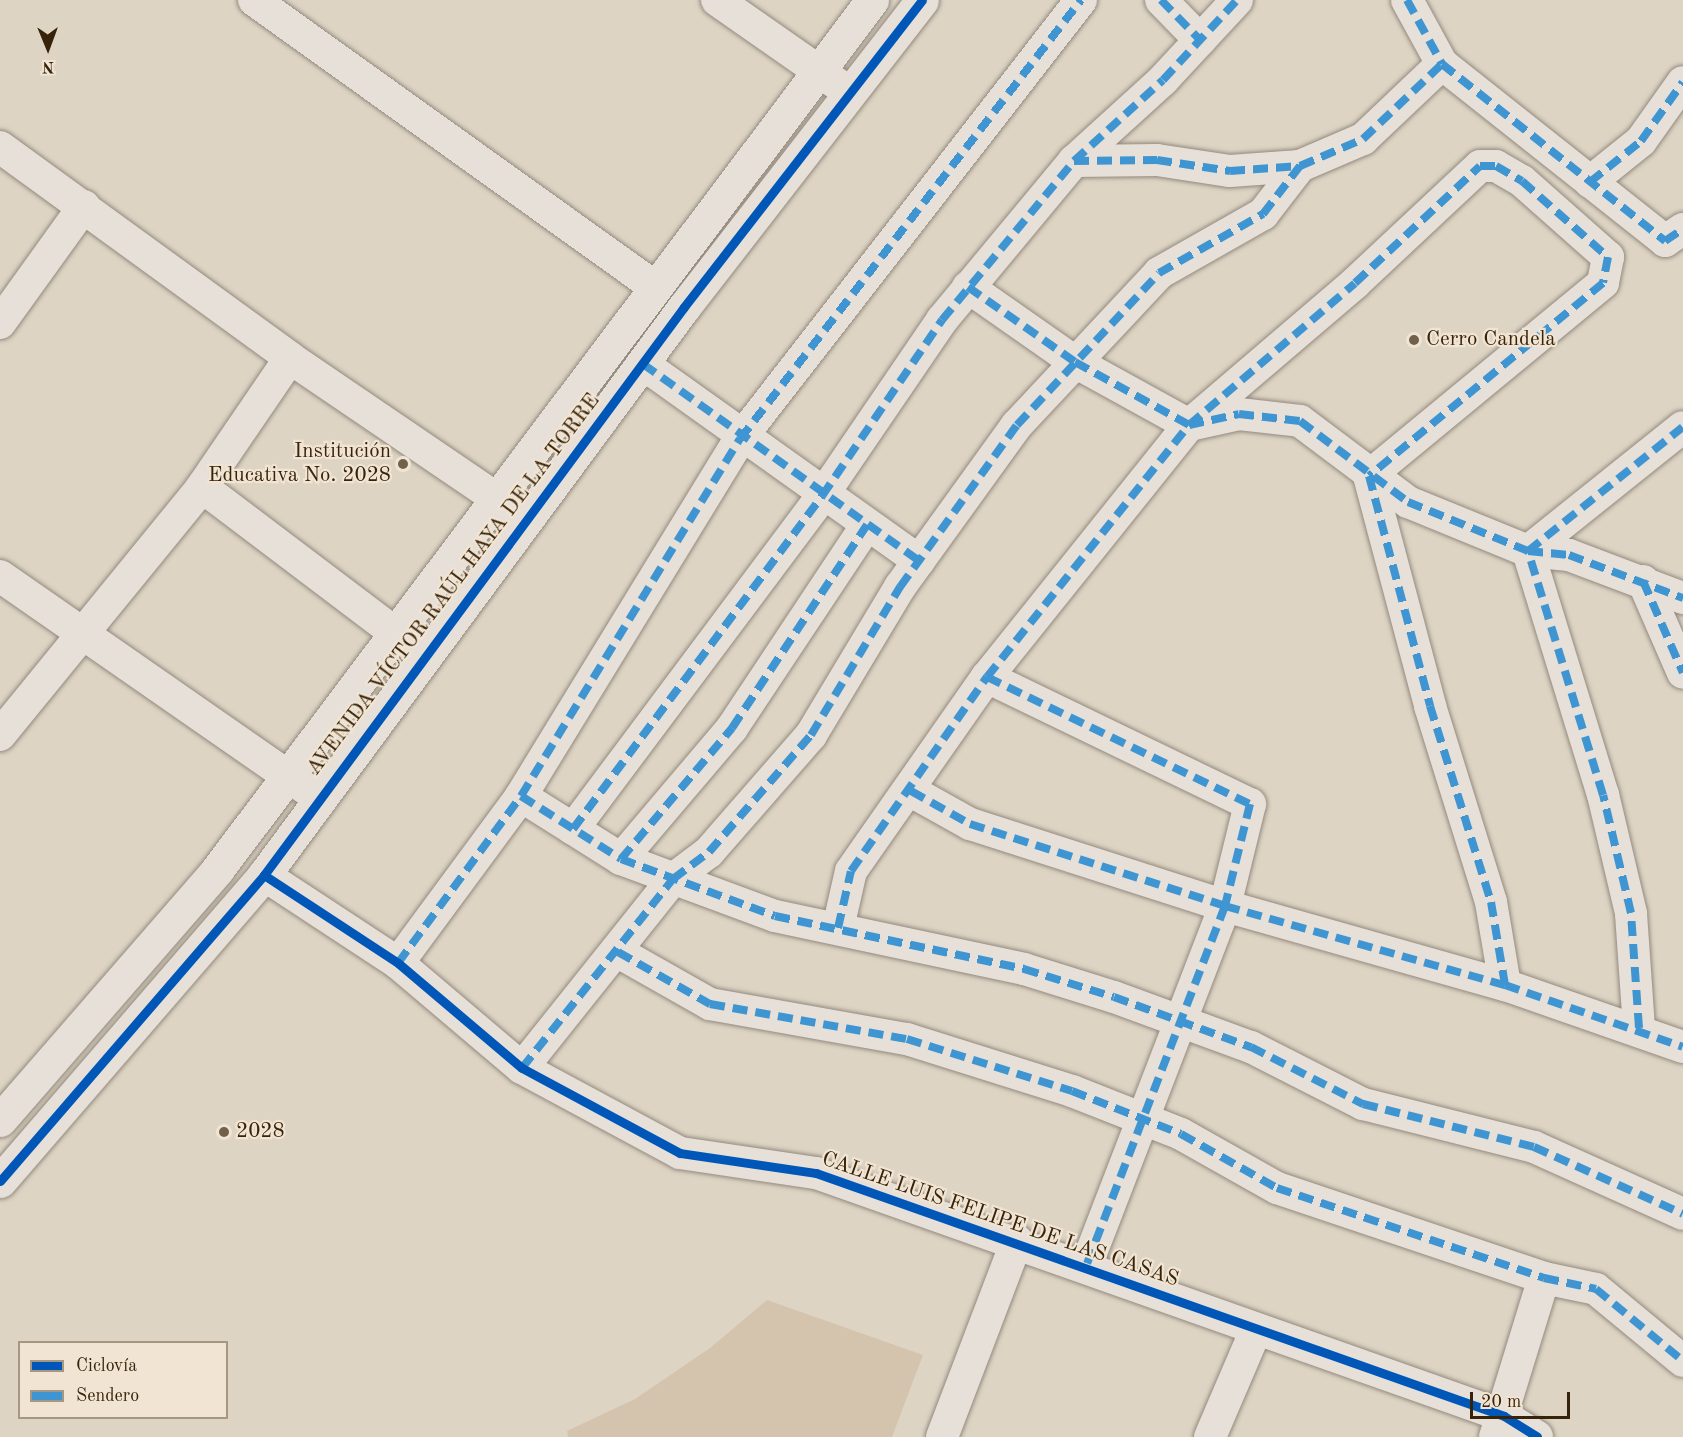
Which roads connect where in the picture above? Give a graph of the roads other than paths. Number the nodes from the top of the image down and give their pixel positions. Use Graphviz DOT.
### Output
graph roads {
  1 [pos="254,0"];
  2 [pos="717,0"];
  3 [pos="872,0"];
  4 [pos="922,0"];
  5 [pos="1081,0"];
  6 [pos="1161,0"];
  7 [pos="1237,0"];
  8 [pos="1407,0"];
  9 [pos="1200,40"];
  10 [pos="1442,64"];
  11 [pos="817,70"];
  12 [pos="1683,82"];
  13 [pos="849,92"];
  14 [pos="0,147"];
  15 [pos="1074,161"];
  16 [pos="1300,166"];
  17 [pos="1590,182"];
  18 [pos="84,206"];
  19 [pos="1683,229"];
  20 [pos="654,286"];
  21 [pos="968,288"];
  22 [pos="0,323"];
  23 [pos="290,358"];
  24 [pos="1075,362"];
  25 [pos="643,364"];
  26 [pos="1189,424"];
  27 [pos="1683,427"];
  28 [pos="740,438"];
  29 [pos="1370,476"];
  30 [pos="202,487"];
  31 [pos="822,496"];
  32 [pos="495,498"];
  33 [pos="525,518"];
  34 [pos="867,525"];
  35 [pos="1528,551"];
  36 [pos="919,561"];
  37 [pos="0,576"];
  38 [pos="1643,581"];
  39 [pos="1683,598"];
  40 [pos="393,632"];
  41 [pos="82,637"];
  42 [pos="424,655"];
  43 [pos="1683,673"];
  44 [pos="987,677"];
  45 [pos="0,735"];
  46 [pos="285,774"];
  47 [pos="911,791"];
  48 [pos="318,796"];
  49 [pos="521,796"];
  50 [pos="573,829"];
  51 [pos="621,860"];
  52 [pos="264,875"];
  53 [pos="673,879"];
  54 [pos="1225,906"];
  55 [pos="838,928"];
  56 [pos="618,952"];
  57 [pos="398,963"];
  58 [pos="1505,985"];
  59 [pos="1180,1021"];
  60 [pos="1639,1028"];
  61 [pos="1683,1047"];
  62 [pos="522,1068"];
  63 [pos="0,1120"];
  64 [pos="1139,1121"];
  65 [pos="0,1181"];
  66 [pos="1683,1214"];
  67 [pos="1017,1241"];
  68 [pos="1086,1266"];
  69 [pos="1544,1278"];
  70 [pos="1256,1332"];
  71 [pos="1683,1361"];
  72 [pos="1500,1426"];
  73 [pos="942,1437"];
  74 [pos="1210,1437"];
  75 [pos="1537,1437"];
  1 -- 20 [label="street"];
  2 -- 11 [label="street"];
  3 -- 11 [label="street"];
  4 -- 13 [label="street, AVENIDA VÍCTOR RAÚL HAYA DE LA TORRE"];
  5 -- 28 [label="street"];
  6 -- 9 [label="street"];
  7 -- 9 [label="street"];
  8 -- 10 [label="street"];
  9 -- 15 [label="street"];
  10 -- 16 [label="street"];
  10 -- 17 [label="street"];
  11 -- 13 [label="street"];
  11 -- 20 [label="street"];
  12 -- 17 [label="street"];
  13 -- 25 [label="street, AVENIDA VÍCTOR RAÚL HAYA DE LA TORRE"];
  14 -- 18 [label="street"];
  15 -- 16 [label="street"];
  15 -- 21 [label="street"];
  16 -- 24 [label="street"];
  17 -- 19 [label="street"];
  18 -- 22 [label="street"];
  18 -- 23 [label="street"];
  20 -- 32 [label="street"];
  21 -- 24 [label="street"];
  21 -- 31 [label="street"];
  23 -- 30 [label="street"];
  23 -- 32 [label="street"];
  24 -- 26 [label="street"];
  24 -- 36 [label="street"];
  25 -- 28 [label="street"];
  25 -- 33 [label="street, AVENIDA VÍCTOR RAÚL HAYA DE LA TORRE"];
  26 -- 29 [label="street"];
  26 -- 29 [label="street"];
  26 -- 44 [label="street"];
  27 -- 35 [label="street"];
  28 -- 31 [label="street"];
  28 -- 49 [label="street"];
  29 -- 35 [label="street"];
  29 -- 58 [label="street"];
  30 -- 40 [label="street"];
  30 -- 41 [label="street"];
  31 -- 34 [label="street"];
  31 -- 50 [label="street"];
  32 -- 33 [label="street"];
  32 -- 40 [label="street"];
  33 -- 42 [label="street, AVENIDA VÍCTOR RAÚL HAYA DE LA TORRE"];
  34 -- 36 [label="street"];
  34 -- 51 [label="street"];
  35 -- 38 [label="street"];
  35 -- 60 [label="street"];
  36 -- 53 [label="street"];
  37 -- 41 [label="street"];
  38 -- 39 [label="street"];
  38 -- 43 [label="street"];
  40 -- 42 [label="street"];
  40 -- 46 [label="street"];
  41 -- 45 [label="street"];
  41 -- 46 [label="street"];
  42 -- 48 [label="street, AVENIDA VÍCTOR RAÚL HAYA DE LA TORRE"];
  44 -- 47 [label="street"];
  44 -- 54 [label="street"];
  46 -- 48 [label="street"];
  46 -- 63 [label="street"];
  47 -- 54 [label="street"];
  47 -- 55 [label="street"];
  48 -- 52 [label="street, AVENIDA VÍCTOR RAÚL HAYA DE LA TORRE"];
  49 -- 50 [label="street"];
  49 -- 57 [label="street"];
  50 -- 51 [label="street"];
  51 -- 53 [label="street"];
  52 -- 57 [label="street, CALLE LUIS FELIPE DE LAS CASAS"];
  52 -- 65 [label="street, AVENIDA VÍCTOR RAÚL HAYA DE LA TORRE"];
  53 -- 55 [label="street"];
  53 -- 56 [label="street"];
  54 -- 58 [label="street"];
  54 -- 59 [label="street"];
  55 -- 59 [label="street"];
  56 -- 62 [label="street"];
  56 -- 64 [label="street"];
  57 -- 62 [label="street, CALLE LUIS FELIPE DE LAS CASAS"];
  58 -- 60 [label="street"];
  59 -- 64 [label="street"];
  59 -- 66 [label="street"];
  60 -- 61 [label="street"];
  62 -- 67 [label="street, CALLE LUIS FELIPE DE LAS CASAS"];
  64 -- 68 [label="street"];
  64 -- 69 [label="street"];
  67 -- 68 [label="street, CALLE LUIS FELIPE DE LAS CASAS"];
  67 -- 73 [label="street"];
  68 -- 70 [label="street, CALLE LUIS FELIPE DE LAS CASAS"];
  69 -- 71 [label="street"];
  69 -- 72 [label="street"];
  70 -- 72 [label="street, CALLE LUIS FELIPE DE LAS CASAS"];
  70 -- 74 [label="street"];
  72 -- 75 [label="street, CALLE LUIS FELIPE DE LAS CASAS"];
}
